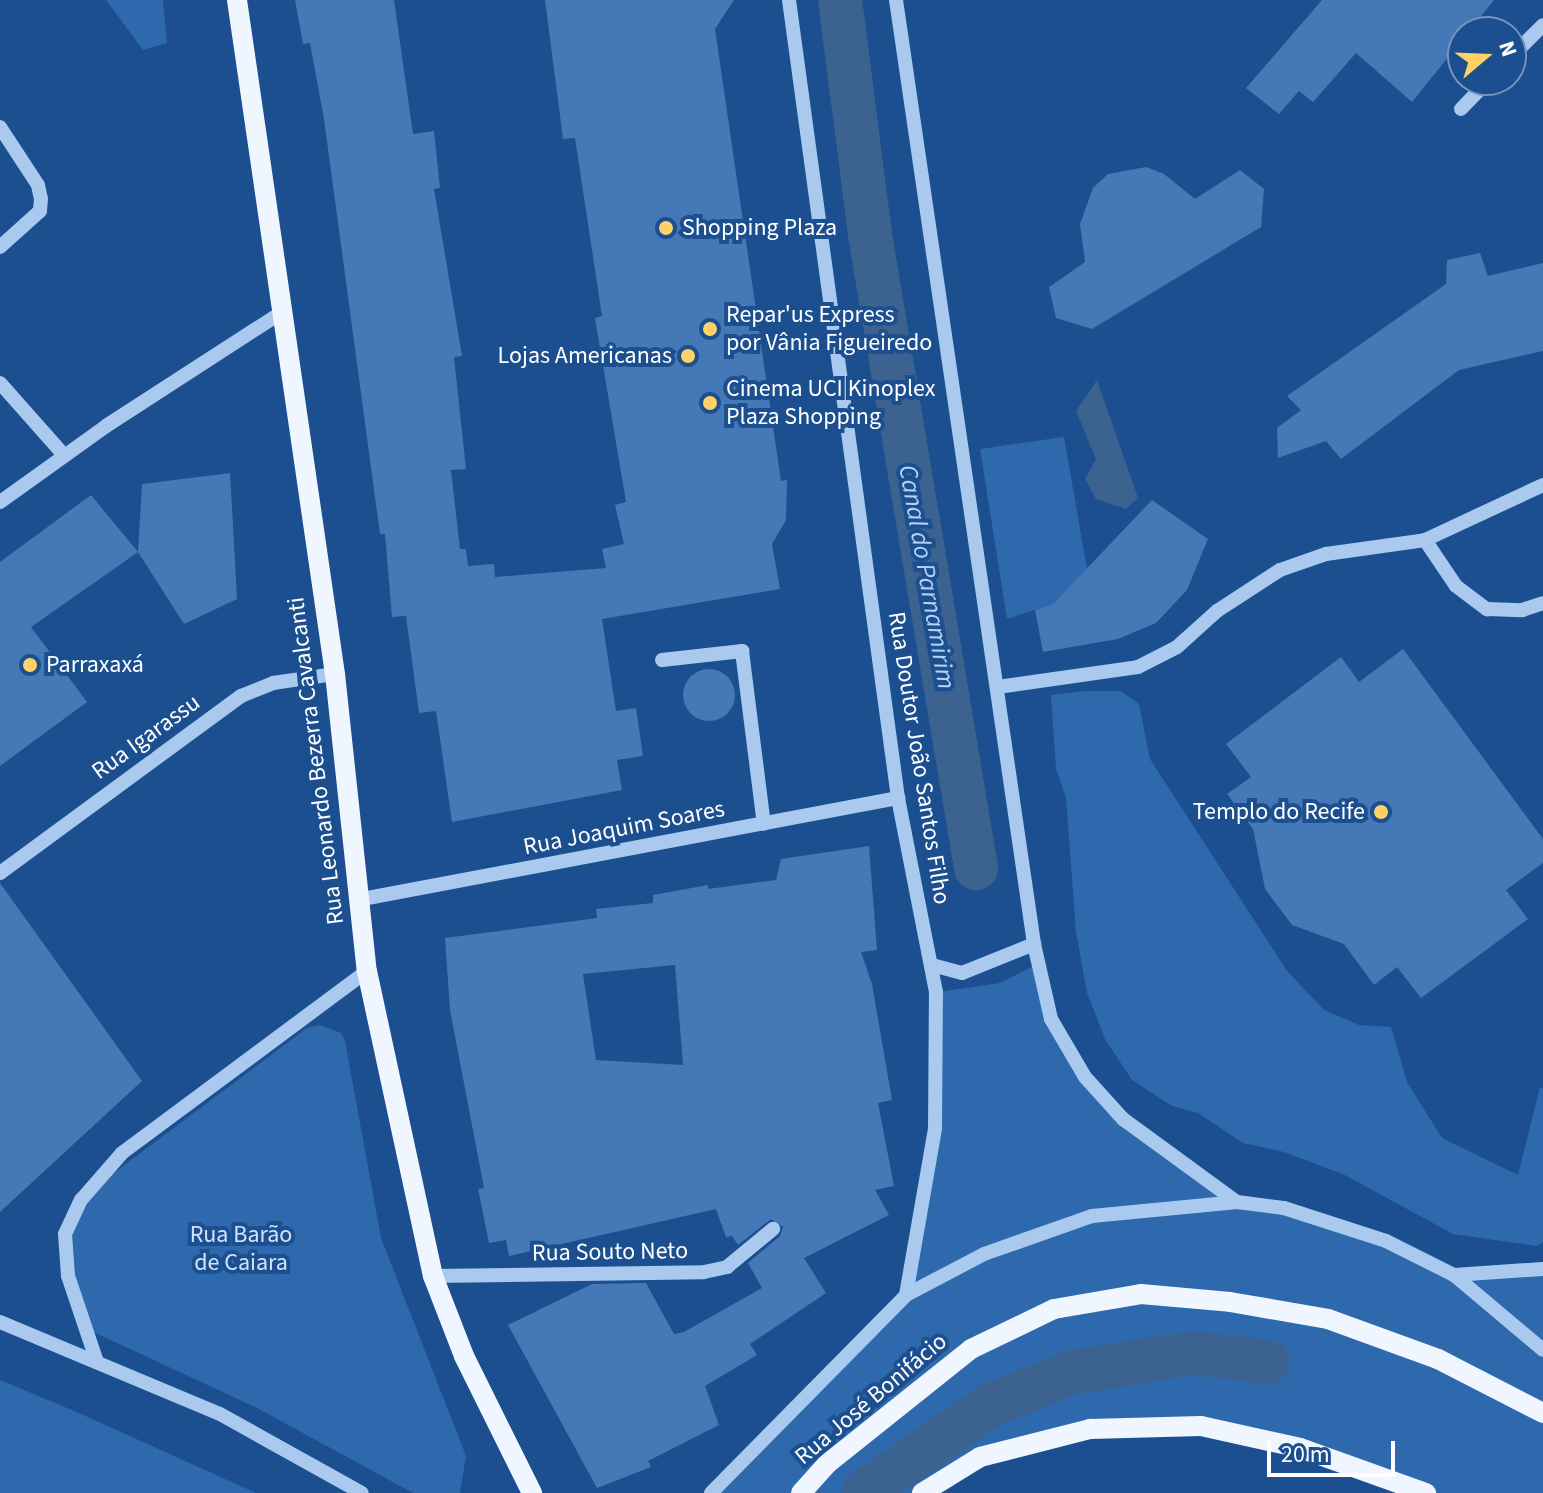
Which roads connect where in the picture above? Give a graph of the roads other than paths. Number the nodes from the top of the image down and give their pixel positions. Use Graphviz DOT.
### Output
graph roads {
  1 [pos="237,0"];
  2 [pos="789,0"];
  3 [pos="896,0"];
  4 [pos="1543,25"];
  5 [pos="1527,41"];
  6 [pos="1474,96"];
  7 [pos="1461,109"];
  8 [pos="0,127"];
  9 [pos="0,247"];
  10 [pos="281,313"];
  11 [pos="0,383"];
  12 [pos="64,455"];
  13 [pos="1543,485"];
  14 [pos="0,502"];
  15 [pos="1425,540"];
  16 [pos="1543,603"];
  17 [pos="662,660"];
  18 [pos="335,674"];
  19 [pos="998,687"];
  20 [pos="898,798"];
  21 [pos="764,824"];
  22 [pos="0,873"];
  23 [pos="357,900"];
  24 [pos="1034,944"];
  25 [pos="932,965"];
  26 [pos="367,971"];
  27 [pos="1237,1202"];
  28 [pos="773,1229"];
  29 [pos="1543,1269"];
  30 [pos="1454,1275"];
  31 [pos="433,1276"];
  32 [pos="906,1295"];
  33 [pos="0,1322"];
  34 [pos="1543,1350"];
  35 [pos="97,1362"];
  36 [pos="1543,1413"];
  37 [pos="362,1493"];
  38 [pos="532,1493"];
  39 [pos="711,1493"];
  40 [pos="801,1493"];
  41 [pos="922,1493"];
  42 [pos="1426,1493"];
  1 -- 10 [label="main road, Rua Leonardo Bezerra Cavalcanti"];
  2 -- 20 [label="street, Rua Doutor João Santos Filho"];
  3 -- 19 [label="street"];
  4 -- 5 [label="street"];
  6 -- 7 [label="street"];
  8 -- 9 [label="street"];
  10 -- 12 [label="street"];
  10 -- 18 [label="main road, Rua Leonardo Bezerra Cavalcanti"];
  11 -- 12 [label="street"];
  12 -- 14 [label="street"];
  13 -- 15 [label="street"];
  15 -- 16 [label="street"];
  15 -- 19 [label="street"];
  17 -- 21 [label="street"];
  18 -- 22 [label="street, Rua Igarassu"];
  18 -- 23 [label="main road, Rua Leonardo Bezerra Cavalcanti"];
  19 -- 24 [label="street"];
  20 -- 21 [label="street, Rua Joaquim Soares"];
  20 -- 25 [label="street, Rua Doutor João Santos Filho"];
  21 -- 23 [label="street, Rua Joaquim Soares"];
  23 -- 26 [label="main road, Rua Leonardo Bezerra Cavalcanti"];
  24 -- 25 [label="street"];
  24 -- 27 [label="street"];
  25 -- 32 [label="street, Rua Doutor João Santos Filho"];
  26 -- 31 [label="main road, Rua Leonardo Bezerra Cavalcanti"];
  26 -- 35 [label="street"];
  27 -- 30 [label="street"];
  27 -- 32 [label="street"];
  28 -- 31 [label="street, Rua Souto Neto"];
  29 -- 30 [label="street"];
  30 -- 34 [label="street"];
  31 -- 38 [label="main road, Rua Leonardo Bezerra Cavalcanti"];
  32 -- 39 [label="street"];
  33 -- 35 [label="street"];
  35 -- 37 [label="street"];
  36 -- 40 [label="main road, Rua José Bonifácio"];
  41 -- 42 [label="main road"];
}
